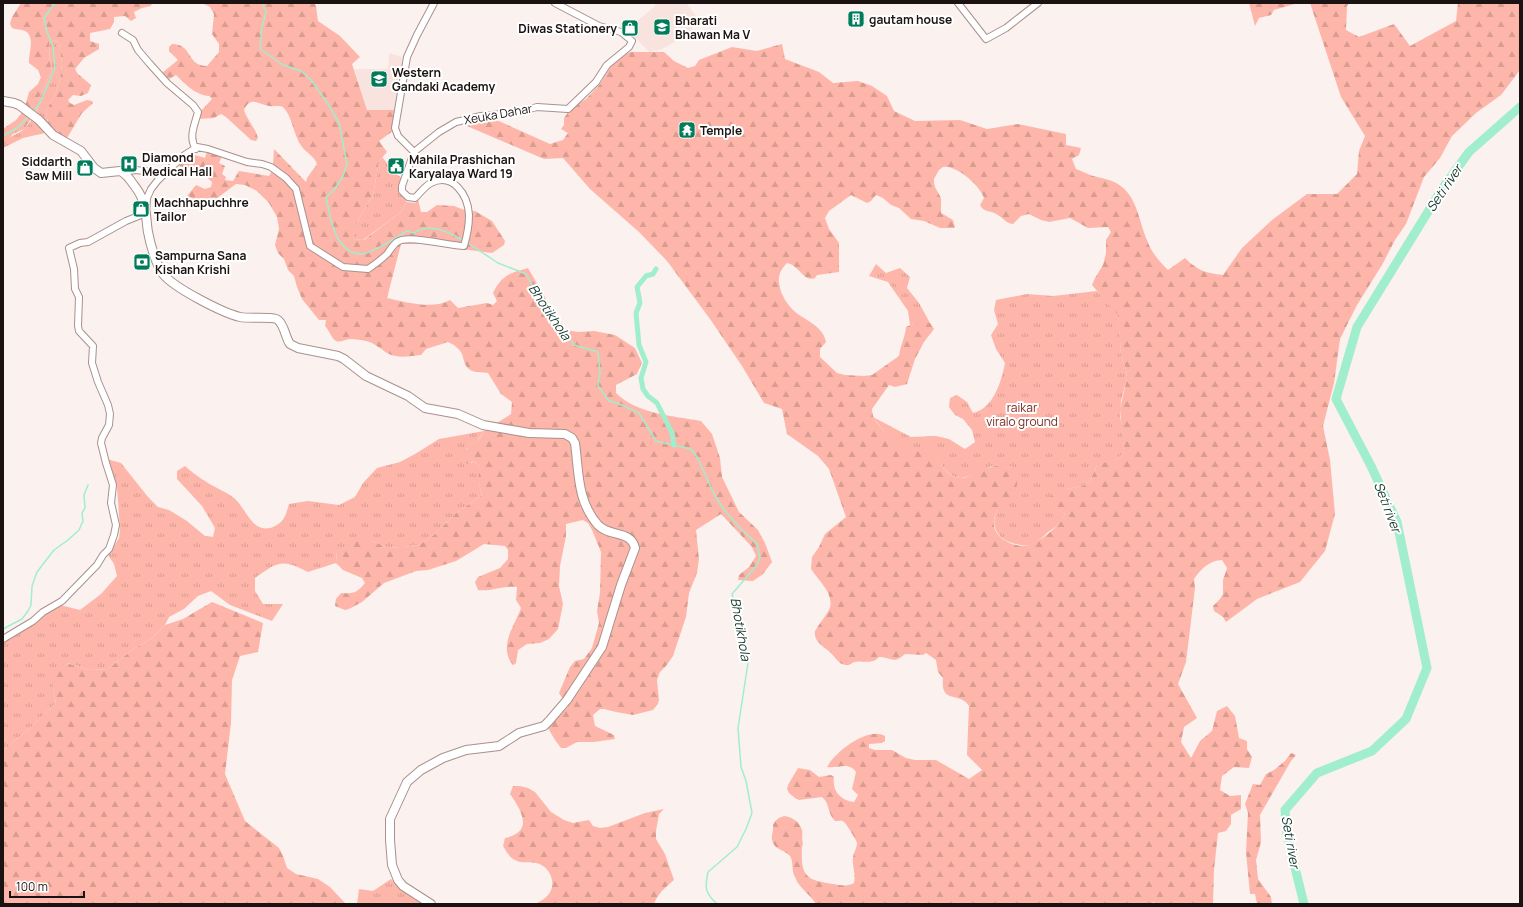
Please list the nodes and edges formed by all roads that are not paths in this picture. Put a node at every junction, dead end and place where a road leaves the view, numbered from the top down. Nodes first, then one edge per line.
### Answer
1 (434, 3) edge
2 (555, 3) edge
3 (958, 3) edge
4 (1038, 3) edge
5 (122, 33) dead end
6 (3, 101) edge
7 (196, 148) junction
8 (414, 152) junction
9 (122, 172) junction
10 (167, 172) junction
11 (146, 213) junction
12 (3, 639) edge
13 (431, 904) edge

1 - 8 street
2 - 8 street, Xeuka Dahar
3 - 4 street
5 - 7 street
6 - 9 main road
7 - 8 street
7 - 10 street
9 - 10 street
9 - 11 main road
10 - 11 street
11 - 12 street
11 - 13 main road

